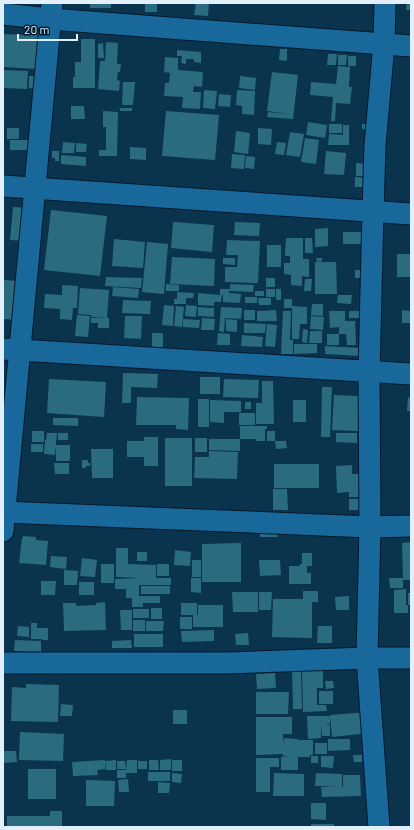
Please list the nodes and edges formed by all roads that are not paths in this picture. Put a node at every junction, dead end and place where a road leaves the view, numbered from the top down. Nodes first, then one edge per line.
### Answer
1 (385, 3) edge
2 (51, 11) edge
3 (3, 14) edge
4 (384, 44) junction
5 (411, 46) edge
6 (3, 186) edge
7 (34, 189) junction
8 (373, 211) junction
9 (411, 214) edge
10 (12, 349) edge
11 (369, 372) junction
12 (411, 374) edge
13 (4, 519) edge
14 (370, 526) junction
15 (411, 526) edge
16 (367, 658) junction
17 (411, 658) edge
18 (3, 663) edge
19 (379, 827) edge

1 - 4 street
2 - 3 street
2 - 4 street
2 - 7 street
4 - 5 street
4 - 8 street
6 - 7 street
7 - 8 street
7 - 10 street
8 - 9 street
8 - 11 street
10 - 11 street
10 - 13 street
11 - 12 street
11 - 14 street
13 - 14 street
14 - 15 street
14 - 16 street
16 - 17 street
16 - 18 street
16 - 19 street

